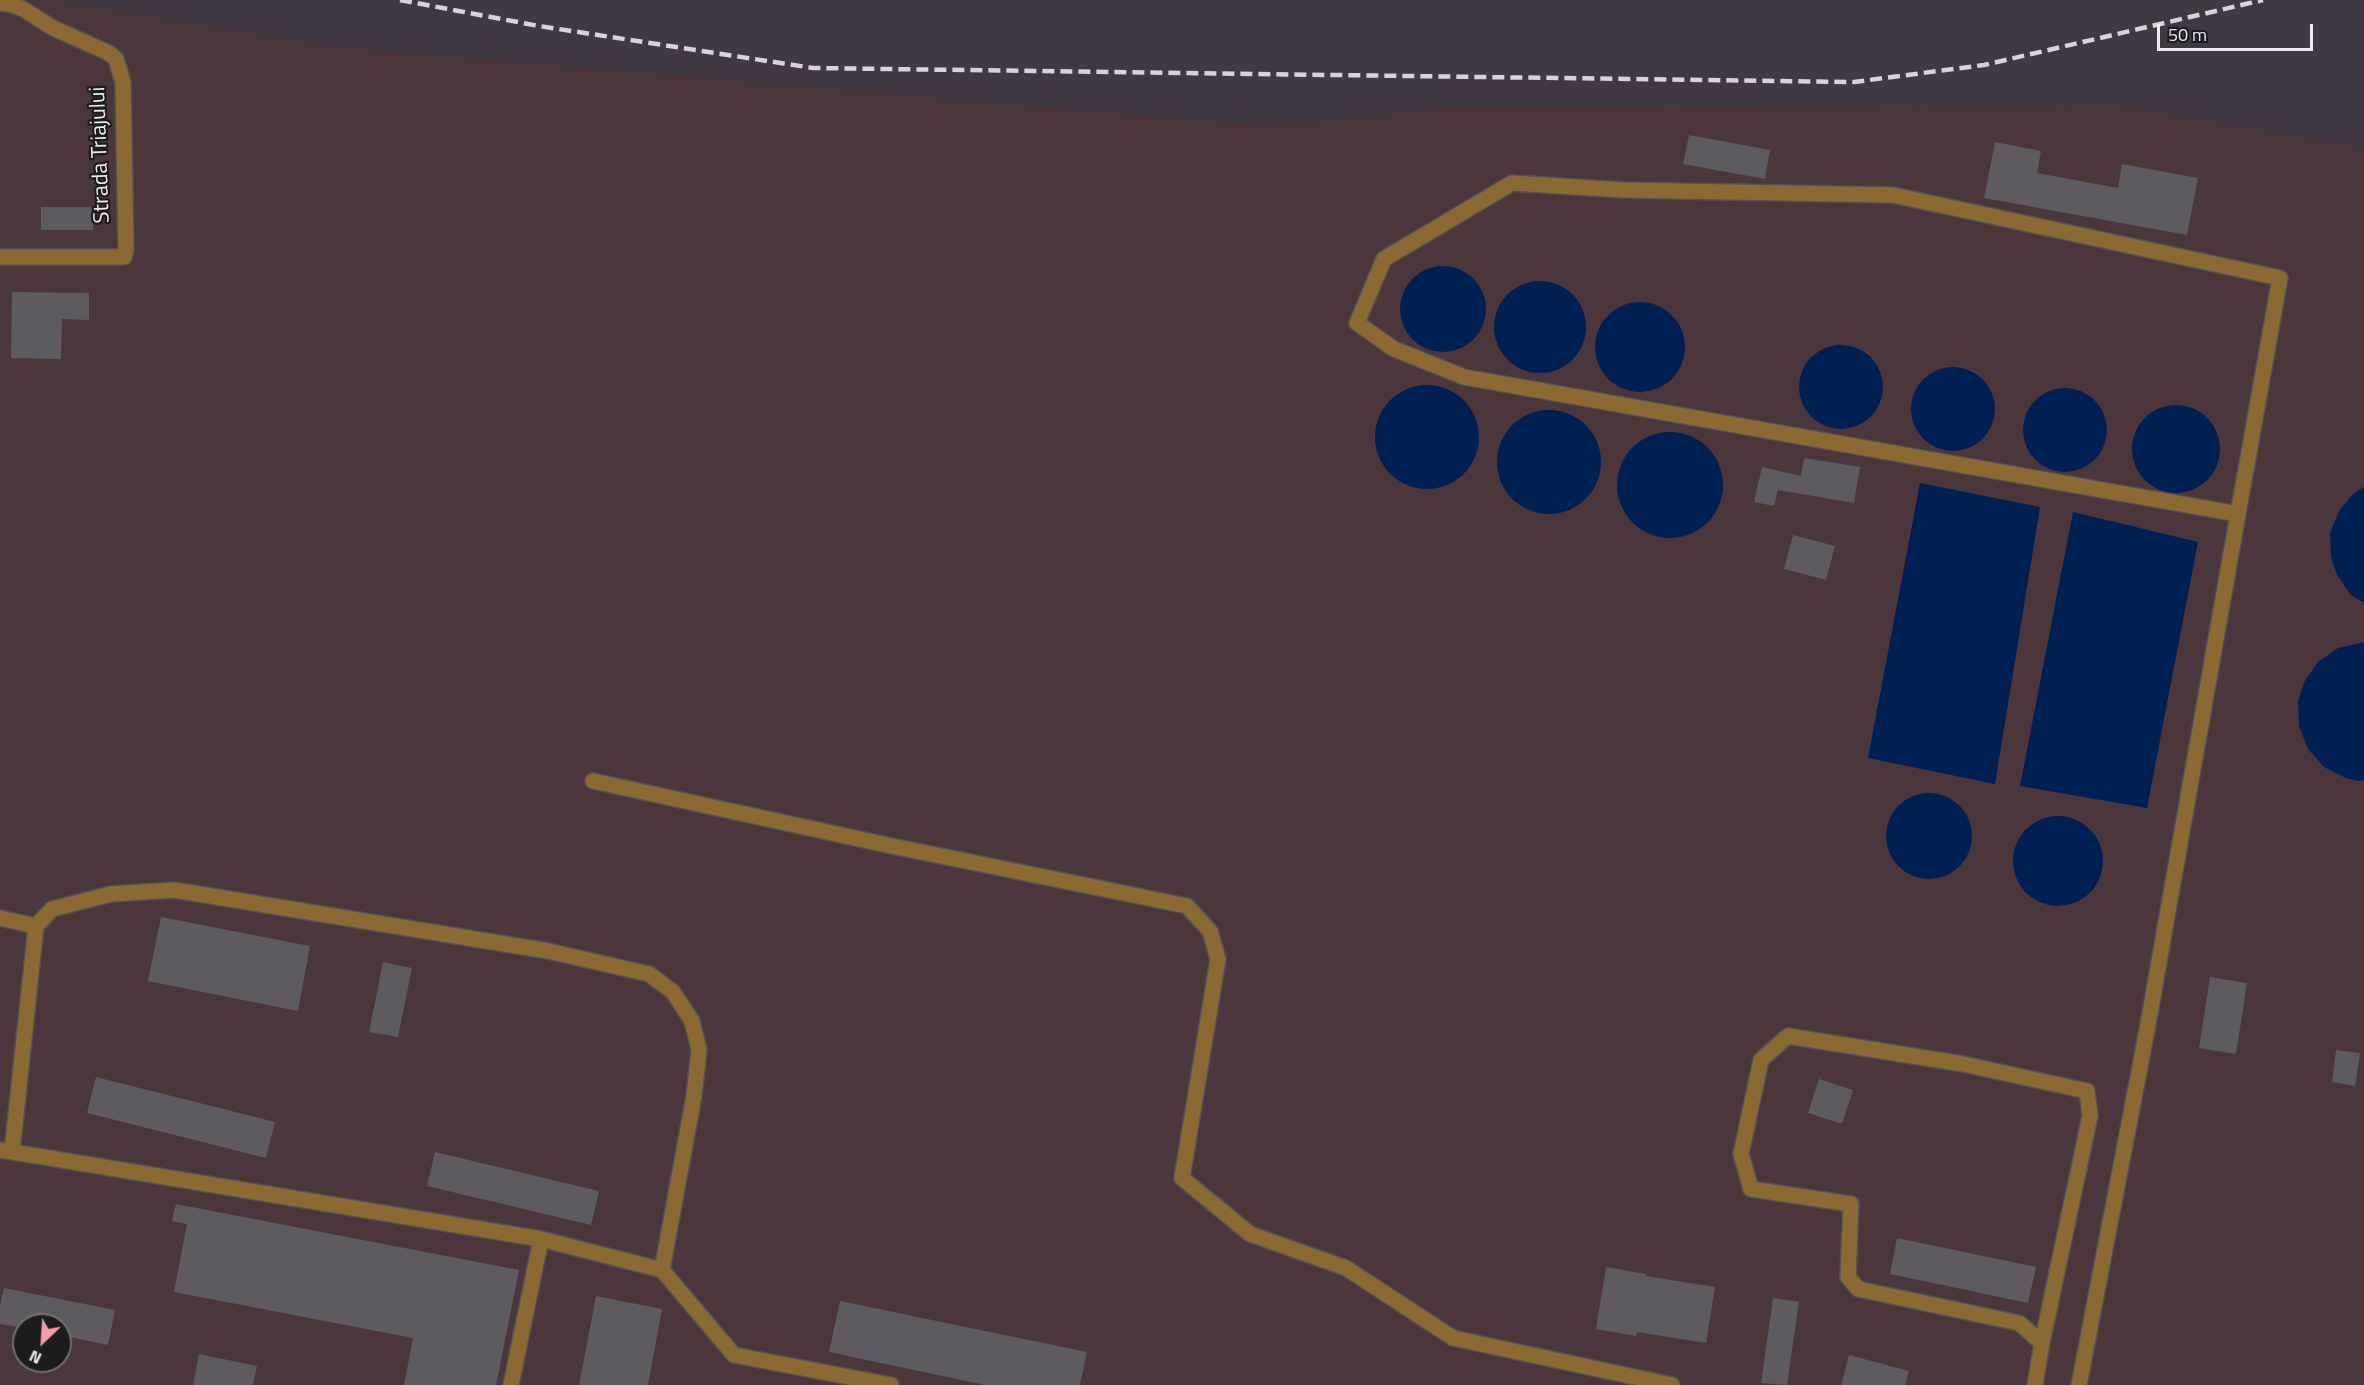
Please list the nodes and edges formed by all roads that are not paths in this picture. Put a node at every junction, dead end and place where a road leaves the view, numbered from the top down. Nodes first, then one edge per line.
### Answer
1 (0, 3) edge
2 (0, 257) edge
3 (2238, 514) junction
4 (593, 781) dead end
5 (0, 918) edge
6 (36, 926) junction
7 (6, 1151) edge
8 (541, 1239) junction
9 (662, 1270) junction
10 (2042, 1343) junction
11 (511, 1385) edge
12 (891, 1385) edge
13 (1672, 1385) edge
14 (2035, 1385) edge
15 (2079, 1385) edge

1 - 2 street, Strada Triajului
3 - 3 street
3 - 15 street
4 - 13 street
5 - 6 street
6 - 7 street
6 - 9 street
7 - 8 street
8 - 9 street
8 - 11 street
9 - 12 street
10 - 10 street
10 - 14 street

